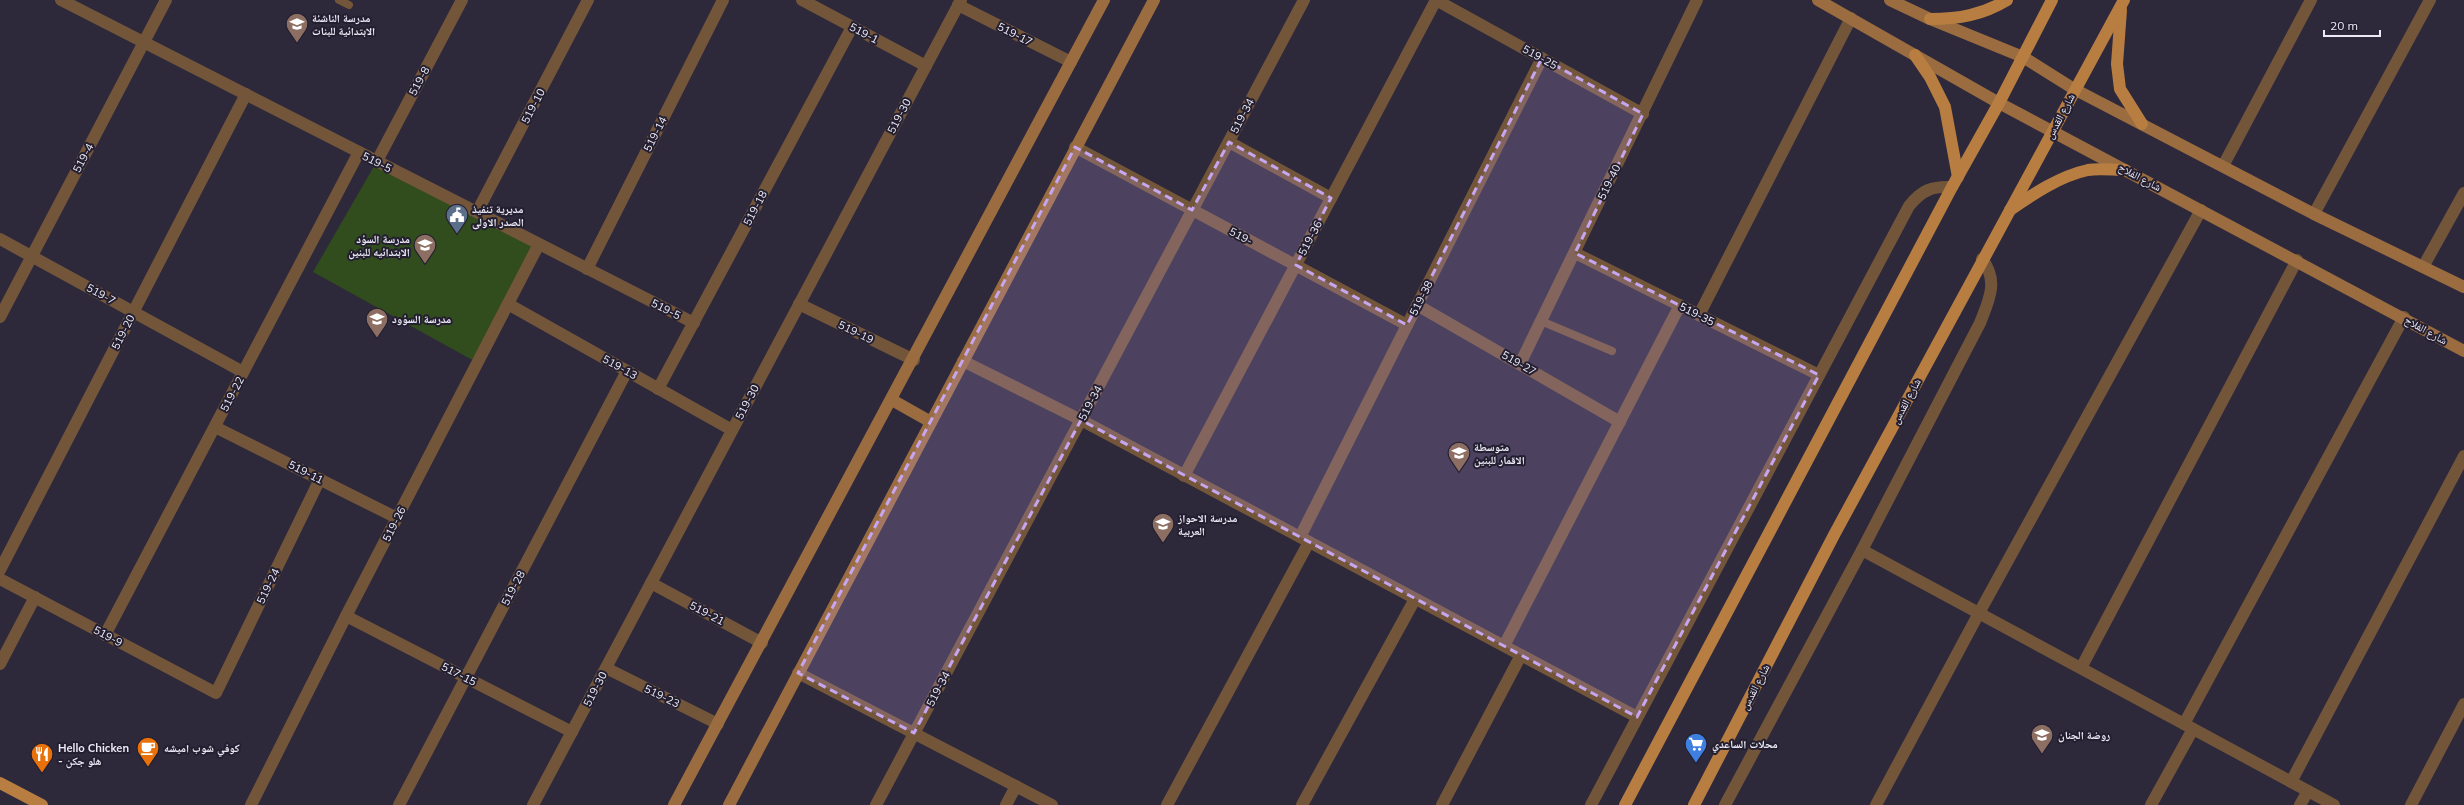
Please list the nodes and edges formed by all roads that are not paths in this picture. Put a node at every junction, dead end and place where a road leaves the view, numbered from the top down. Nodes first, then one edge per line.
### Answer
1 (61, 0) edge
2 (166, 0) edge
3 (339, 0) edge
4 (462, 0) edge
5 (588, 0) edge
6 (723, 0) edge
7 (802, 0) edge
8 (1104, 0) edge
9 (1154, 0) edge
10 (1304, 0) edge
11 (1436, 0) edge
12 (1697, 0) edge
13 (1818, 0) edge
14 (1890, 0) edge
15 (2007, 0) edge
16 (2052, 0) edge
17 (2311, 0) edge
18 (2430, 0) edge
19 (959, 2) edge
20 (2122, 3) edge
21 (349, 5) dead end
22 (821, 5) edge
23 (1851, 18) junction
24 (1930, 19) junction
25 (852, 27) junction
26 (144, 42) junction
27 (1914, 54) junction
28 (2023, 57) junction
29 (1542, 58) junction
30 (1071, 62) junction
31 (926, 66) junction
32 (2074, 89) junction
33 (246, 94) junction
34 (1999, 103) junction
35 (1643, 114) junction
36 (2142, 124) junction
37 (2052, 131) junction
38 (1228, 142) junction
39 (1075, 147) junction
40 (359, 152) junction
41 (377, 161) junction
42 (2223, 166) junction
43 (2125, 170) junction
44 (1955, 182) junction
45 (2464, 193) edge
46 (1331, 198) junction
47 (1192, 210) junction
48 (2200, 210) junction
49 (2008, 211) junction
50 (477, 212) junction
51 (2314, 214) junction
52 (0, 239) edge
53 (539, 244) junction
54 (1575, 253) junction
55 (32, 256) junction
56 (1982, 259) junction
57 (2297, 260) junction
58 (1296, 265) junction
59 (2423, 267) junction
60 (587, 269) junction
61 (2464, 287) edge
62 (508, 304) junction
63 (799, 304) junction
64 (1417, 305) junction
65 (1680, 305) junction
66 (134, 312) junction
67 (1699, 315) junction
68 (0, 317) edge
69 (2404, 317) junction
70 (1541, 321) junction
71 (694, 323) junction
72 (1407, 325) junction
73 (1612, 351) dead end
74 (2464, 351) edge
75 (914, 360) junction
76 (963, 361) junction
77 (1520, 364) junction
78 (627, 371) junction
79 (243, 372) junction
80 (1818, 375) junction
81 (658, 389) junction
82 (892, 400) junction
83 (1081, 420) junction
84 (931, 422) junction
85 (1620, 422) junction
86 (215, 427) junction
87 (732, 430) junction
88 (2464, 456) edge
89 (1184, 476) junction
90 (320, 479) junction
91 (397, 518) junction
92 (1304, 540) junction
93 (1862, 550) junction
94 (0, 570) edge
95 (0, 579) edge
96 (651, 583) junction
97 (35, 597) junction
98 (1415, 599) junction
99 (1979, 613) junction
100 (346, 616) junction
101 (105, 635) junction
102 (762, 643) junction
103 (1504, 646) junction
104 (1521, 655) junction
105 (0, 664) edge
106 (606, 668) junction
107 (2081, 668) junction
108 (798, 673) junction
109 (466, 677) junction
110 (216, 693) joint
111 (2464, 704) edge
112 (1637, 717) junction
113 (718, 724) junction
114 (2189, 726) junction
115 (572, 732) junction
116 (914, 733) junction
117 (2291, 782) junction
118 (0, 783) edge
119 (1016, 786) junction
120 (2308, 790) junction
121 (42, 805) edge
122 (251, 805) edge
123 (399, 805) edge
124 (533, 805) edge
125 (674, 805) edge
126 (729, 805) edge
127 (876, 805) edge
128 (1006, 805) edge
129 (1052, 805) edge
130 (1167, 805) edge
131 (1302, 805) edge
132 (1442, 805) edge
133 (1591, 805) edge
134 (1625, 805) edge
135 (1694, 805) edge
136 (1725, 805) edge
137 (1876, 805) edge
138 (2151, 805) edge
139 (2300, 805) edge
140 (2334, 805) edge
141 (2411, 805) edge

1 - 26 street, 519-5
2 - 26 street, 519-4
3 - 21 lane
4 - 41 street, 519-8
5 - 50 street, 519-10
6 - 60 street, 519-14
7 - 22 street, 519-1
8 - 30 street
9 - 39 street
10 - 38 street, 519-34
11 - 29 street, 519-25
11 - 46 street, 519-36
12 - 35 street, 519-40
13 - 23 street, شارع الفلاح
14 - 24 street
15 - 24 main road
16 - 28 main road
17 - 42 street
18 - 51 street
19 - 30 street, 519-17
19 - 31 street, 519-30
20 - 32 main road, شارع القدس
20 - 36 main road
22 - 25 street, 519-1
23 - 27 street, شارع الفلاح
23 - 67 street
24 - 28 street
25 - 31 street, 519-1
25 - 71 street, 519-18
26 - 33 street, 519-5
26 - 55 street, 519-4
27 - 34 street, شارع الفلاح
27 - 44 main road
28 - 32 street
28 - 34 main road
29 - 35 street, 519-25
29 - 64 street, 519-38
30 - 75 street
31 - 63 street, 519-30
32 - 36 street
32 - 37 main road, شارع القدس
33 - 40 street, 519-5
33 - 66 street, 519-20
34 - 37 street, شارع الفلاح
34 - 44 main road
35 - 54 street, 519-40
36 - 42 street
37 - 43 street, شارع الفلاح
37 - 49 main road, شارع القدس
38 - 46 street
38 - 47 street, 519-34
39 - 47 street, 519-
39 - 76 street
40 - 41 street, 519-5
40 - 79 street, 519-22
41 - 50 street, 519-5
42 - 51 street
43 - 48 street, شارع الفلاح
43 - 49 main road
44 - 80 street
44 - 134 main road
45 - 59 street
46 - 58 street, 519-36
47 - 58 street, 519-
47 - 83 street, 519-34
48 - 57 street, شارع الفلاح
48 - 99 street
49 - 56 main road, شارع القدس
50 - 53 street, 519-5
51 - 59 street
52 - 55 street, 519-7
53 - 60 street, 519-5
53 - 62 street, 519-26
54 - 65 street, 519-35
54 - 70 street, 519-40
55 - 66 street, 519-7
55 - 68 street, 519-4
56 - 93 street
56 - 135 main road, شارع القدس
57 - 69 street, شارع الفلاح
57 - 107 street
58 - 72 street, 519-
58 - 89 street, 519-36
59 - 61 street
60 - 71 street, 519-5
62 - 78 street, 519-13
62 - 91 street, 519-26
63 - 75 street, 519-19
63 - 87 street, 519-30
64 - 72 street, 519-38
64 - 77 street, 519-27
65 - 67 street, 519-35
65 - 85 street
66 - 79 street, 519-7
66 - 94 street, 519-20
67 - 80 street, 519-35
69 - 74 street, شارع الفلاح
69 - 114 street
70 - 73 lane
70 - 77 street, 519-40
71 - 81 street, 519-18
72 - 92 street, 519-38
75 - 82 street
76 - 83 street
76 - 84 street
77 - 85 street, 519-27
78 - 81 street, 519-13
78 - 109 street, 519-28
79 - 86 street, 519-22
80 - 112 street
81 - 87 street, 519-13
82 - 84 street
82 - 102 street
83 - 89 street
83 - 116 street, 519-34
84 - 108 street
85 - 103 street
86 - 90 street, 519-11
86 - 101 street, 519-22
87 - 96 street, 519-30
88 - 117 street
89 - 92 street
90 - 91 street, 519-11
90 - 110 street, 519-24
91 - 100 street, 519-26
92 - 98 street
92 - 130 street, 519-38
93 - 99 street
93 - 136 street
95 - 97 street, 519-9
96 - 102 street, 519-21
96 - 106 street, 519-30
97 - 101 street, 519-9
97 - 105 street
98 - 103 street
98 - 131 street
99 - 107 street
99 - 137 street
100 - 109 street, 517-15
100 - 122 street, 519-26
101 - 110 street, 519-9
102 - 113 street
103 - 104 street
104 - 112 street
104 - 132 street
106 - 113 street, 519-23
106 - 115 street, 519-30
107 - 114 street
108 - 116 street
108 - 126 street
109 - 115 street, 517-15
109 - 123 street, 519-28
111 - 141 street
112 - 133 street
113 - 125 street
114 - 117 street
114 - 138 street
115 - 124 street, 519-30
116 - 119 street
116 - 127 street, 519-34
117 - 120 street
118 - 121 main road
119 - 128 street
119 - 129 street
120 - 139 street
120 - 140 street

